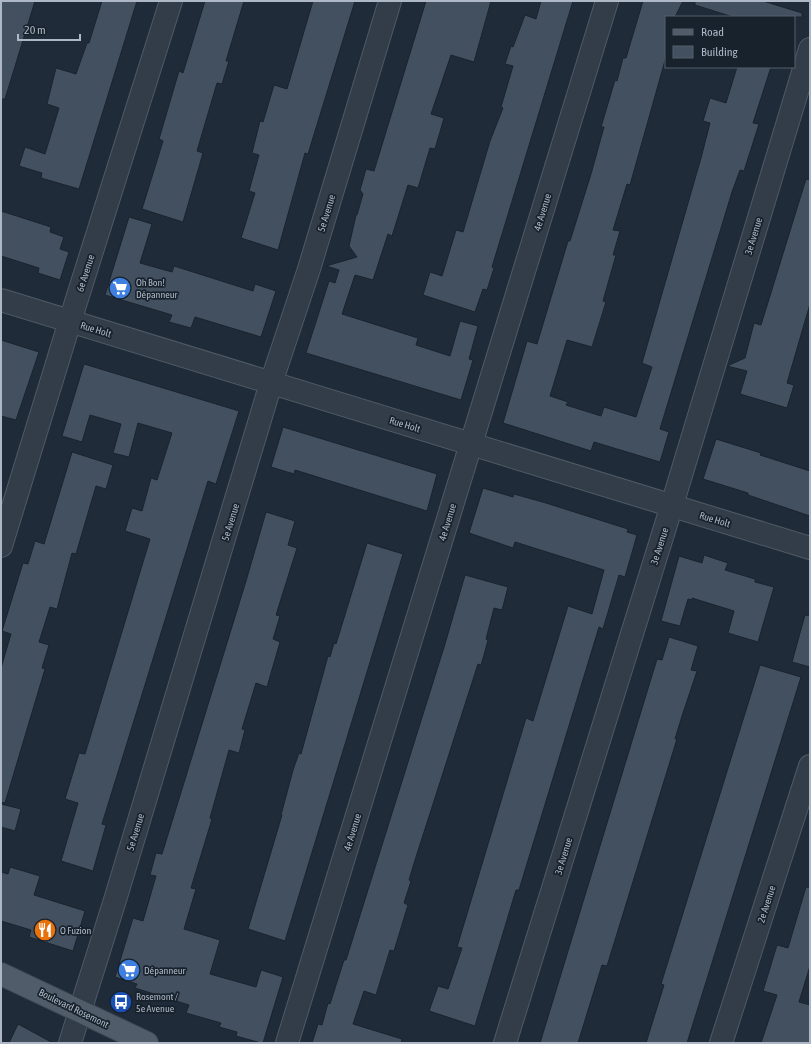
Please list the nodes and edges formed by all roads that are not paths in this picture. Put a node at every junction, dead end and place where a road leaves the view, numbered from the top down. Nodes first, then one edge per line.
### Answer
1 (172, 1) edge
2 (390, 1) edge
3 (607, 1) edge
4 (810, 49) edge
5 (1, 300) edge
6 (70, 321) junction
7 (271, 383) junction
8 (471, 444) junction
9 (672, 505) junction
10 (1, 546) edge
11 (810, 548) edge
12 (810, 766) edge
13 (1, 974) edge
14 (79, 1010) junction
15 (70, 1043) edge
16 (148, 1043) edge
17 (287, 1043) edge
18 (505, 1043) edge
19 (721, 1043) edge

1 - 6 street, 6e Avenue
2 - 7 street, 5e Avenue
3 - 8 street, 4e Avenue
4 - 9 street, 3e Avenue
5 - 6 street, Rue Holt
6 - 7 street, Rue Holt
6 - 10 street, 6e Avenue
7 - 8 street, Rue Holt
7 - 14 street, 5e Avenue
8 - 9 street, Rue Holt
8 - 17 street, 4e Avenue
9 - 11 street, Rue Holt
9 - 18 street, 3e Avenue
12 - 19 street, 2e Avenue
13 - 14 main road, Boulevard Rosemont
14 - 15 street, 5e Avenue
14 - 16 main road, Boulevard Rosemont

